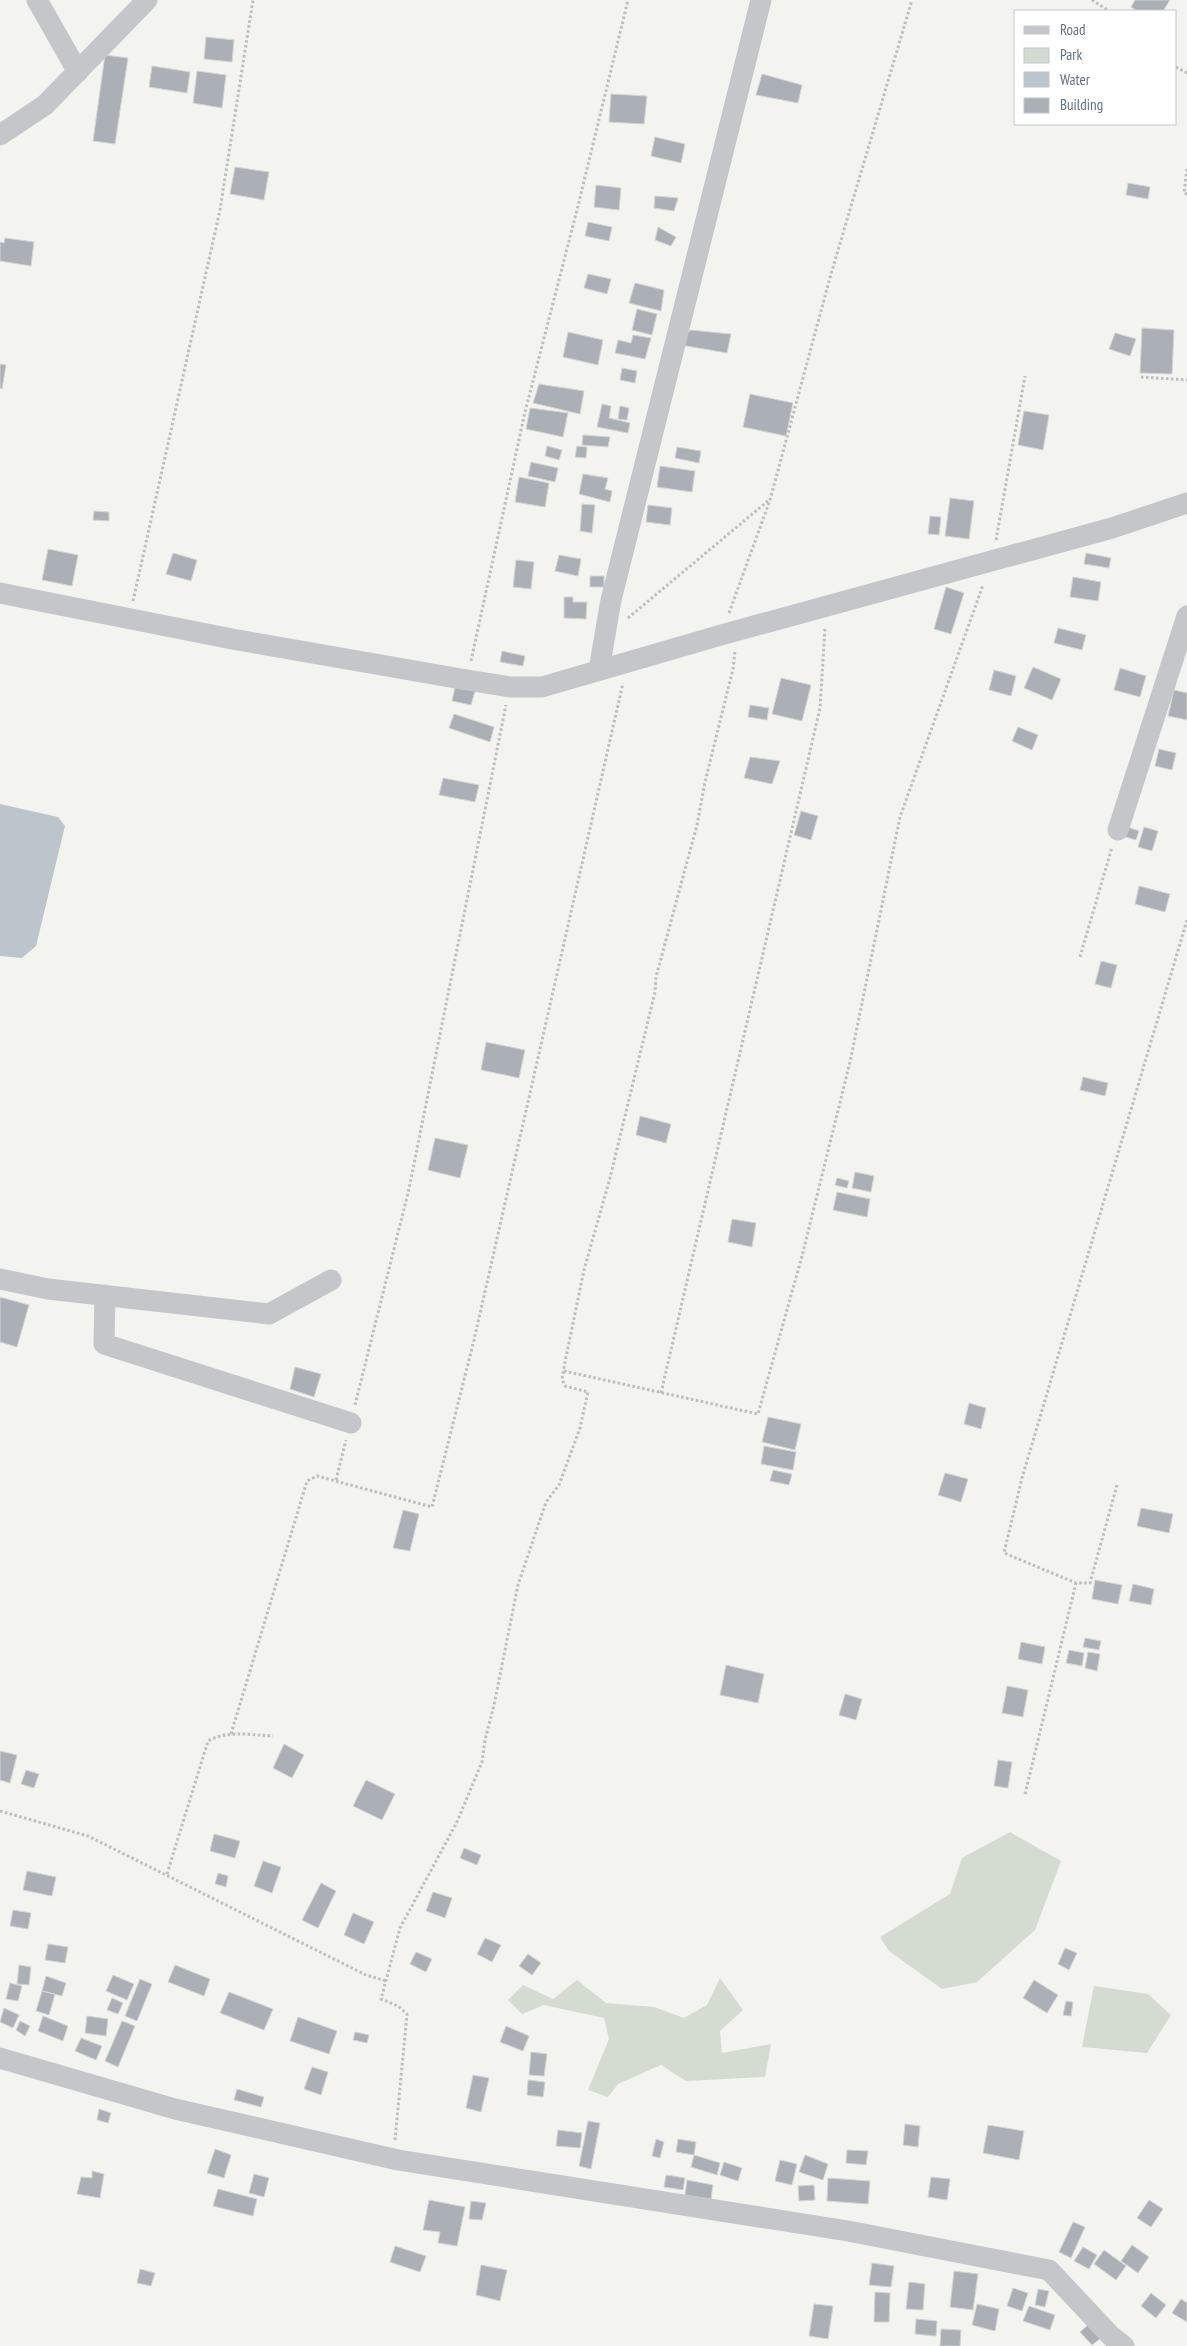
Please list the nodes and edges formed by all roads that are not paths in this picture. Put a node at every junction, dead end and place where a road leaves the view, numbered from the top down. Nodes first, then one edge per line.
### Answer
1 (37, 0) edge
2 (147, 0) edge
3 (761, 0) edge
4 (78, 72) junction
5 (0, 135) edge
6 (1187, 503) edge
7 (0, 593) edge
8 (1187, 616) edge
9 (599, 670) junction
10 (1118, 830) road end
11 (0, 1279) edge
12 (331, 1280) dead end
13 (105, 1295) junction
14 (350, 1422) road end
15 (0, 2058) edge
16 (1124, 2346) edge

1 - 4 street
2 - 4 street
3 - 9 street
4 - 5 street
6 - 9 street
7 - 9 street
8 - 10 street
11 - 13 street
12 - 13 street
13 - 14 street
15 - 16 street

